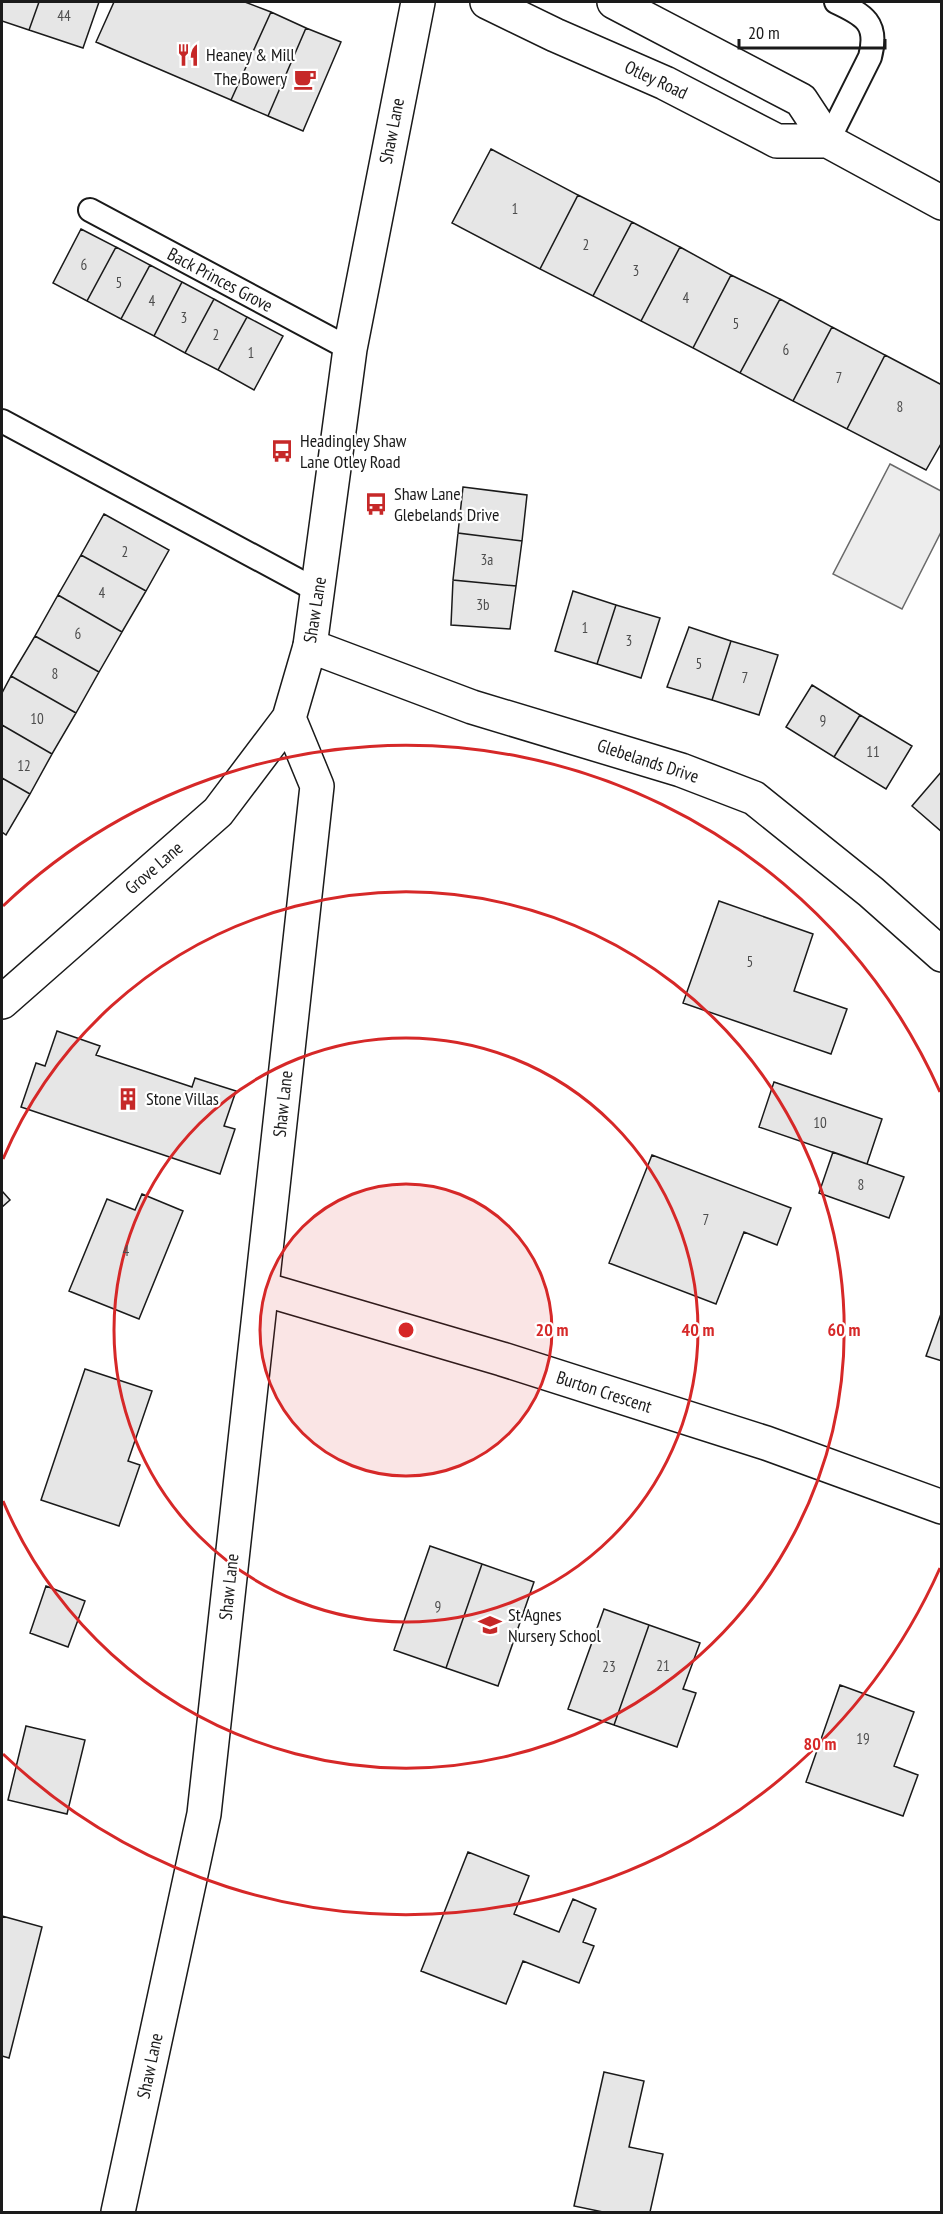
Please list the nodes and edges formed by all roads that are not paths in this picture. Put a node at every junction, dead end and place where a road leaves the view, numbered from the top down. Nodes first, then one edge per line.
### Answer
1 (418, 2) edge
2 (487, 2) edge
3 (615, 2) edge
4 (836, 2) edge
5 (828, 141) junction
6 (942, 203) edge
7 (90, 210) dead end
8 (350, 349) junction
9 (2, 421) edge
10 (318, 591) junction
11 (310, 646) junction
12 (289, 718) junction
13 (942, 955) edge
14 (2, 1002) edge
15 (262, 1289) junction
16 (942, 1508) edge
17 (118, 2212) edge

1 - 8 main road, Shaw Lane
2 - 5 main road, Otley Road
3 - 5 main road, Otley Road
4 - 5 lane
5 - 6 main road, Otley Road
7 - 8 lane, Back Princes Grove
8 - 10 main road, Shaw Lane
9 - 10 lane
10 - 11 main road, Shaw Lane
11 - 12 main road, Shaw Lane
11 - 13 main road, Glebelands Drive
12 - 14 main road, Grove Lane
12 - 15 main road, Shaw Lane
15 - 16 main road, Burton Crescent
15 - 17 main road, Shaw Lane

